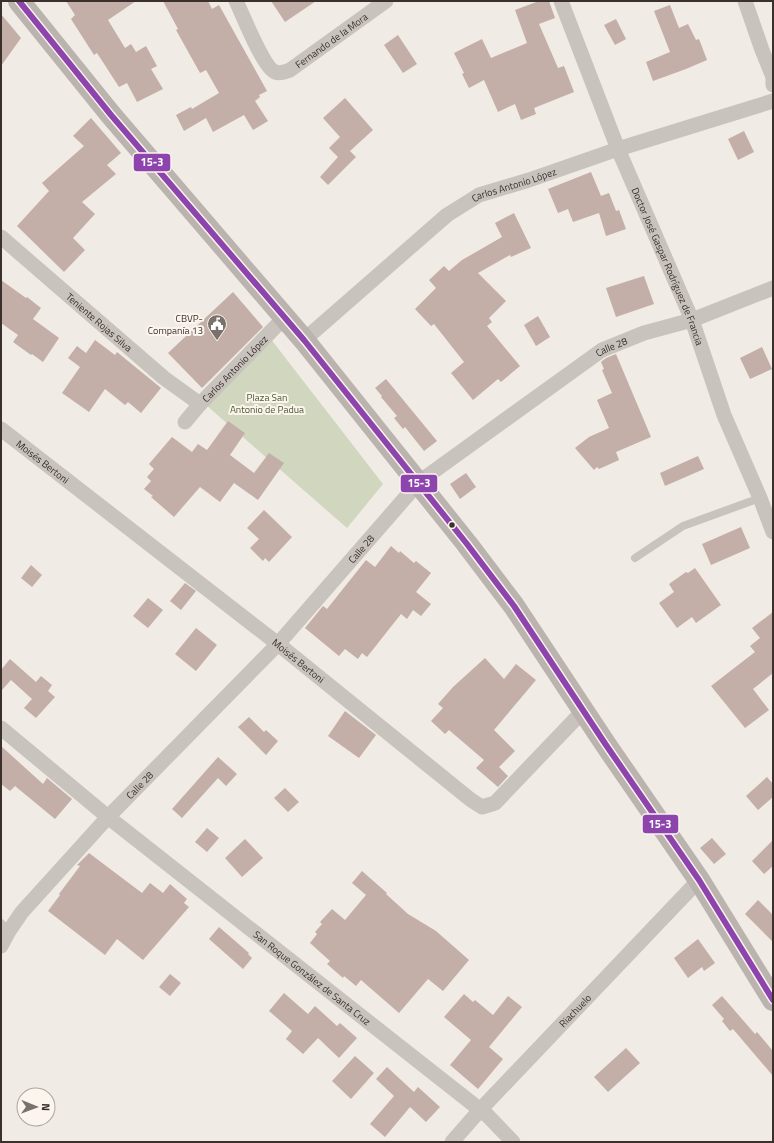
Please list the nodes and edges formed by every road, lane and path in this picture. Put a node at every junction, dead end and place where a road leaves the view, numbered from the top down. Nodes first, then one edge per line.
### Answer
1 (19, 1) edge
2 (236, 1) edge
3 (386, 1) edge
4 (561, 1) edge
5 (745, 1) edge
6 (773, 85) edge
7 (773, 90) edge
8 (769, 102) edge
9 (618, 149) junction
10 (1, 237) edge
11 (773, 288) edge
12 (285, 317) junction
13 (692, 320) junction
14 (304, 340) junction
15 (200, 404) junction
16 (185, 422) dead end
17 (1, 429) edge
18 (419, 482) junction
19 (760, 498) junction
20 (773, 532) edge
21 (635, 558) dead end
22 (278, 644) junction
23 (583, 711) junction
24 (1, 728) edge
25 (108, 817) junction
26 (699, 880) junction
27 (5, 927) edge
28 (1, 946) edge
29 (773, 1000) edge
30 (480, 1110) junction
31 (452, 1142) edge
32 (513, 1142) edge

1 - 12 main road
2 - 3 street, Fernando de la Mora
4 - 9 street, Doctor José Gaspar Rodríguez de Francia
5 - 6 street
7 - 8 street
8 - 9 street, Carlos Antonio López
9 - 13 street, Doctor José Gaspar Rodríguez de Francia
9 - 14 street, Carlos Antonio López
10 - 15 street, Teniente Rojas Silva
11 - 13 street, Calle 28
12 - 14 main road
12 - 15 street, Carlos Antonio López
13 - 18 street, Calle 28
13 - 19 street, Doctor José Gaspar Rodríguez de Francia
14 - 18 main road
15 - 16 street, Carlos Antonio López
17 - 22 street, Moisés Bertoni
18 - 22 street, Calle 28
18 - 23 main road
19 - 20 street, Doctor José Gaspar Rodríguez de Francia
19 - 21 lane
22 - 23 street, Moisés Bertoni
22 - 25 street, Calle 28
23 - 26 main road
24 - 25 street, San Roque González de Santa Cruz
25 - 27 street, Calle 28
25 - 30 street, San Roque González de Santa Cruz
26 - 29 main road
26 - 30 street, Riachuelo
27 - 28 street, Calle 28
30 - 31 street, Riachuelo
30 - 32 street, San Roque González de Santa Cruz

